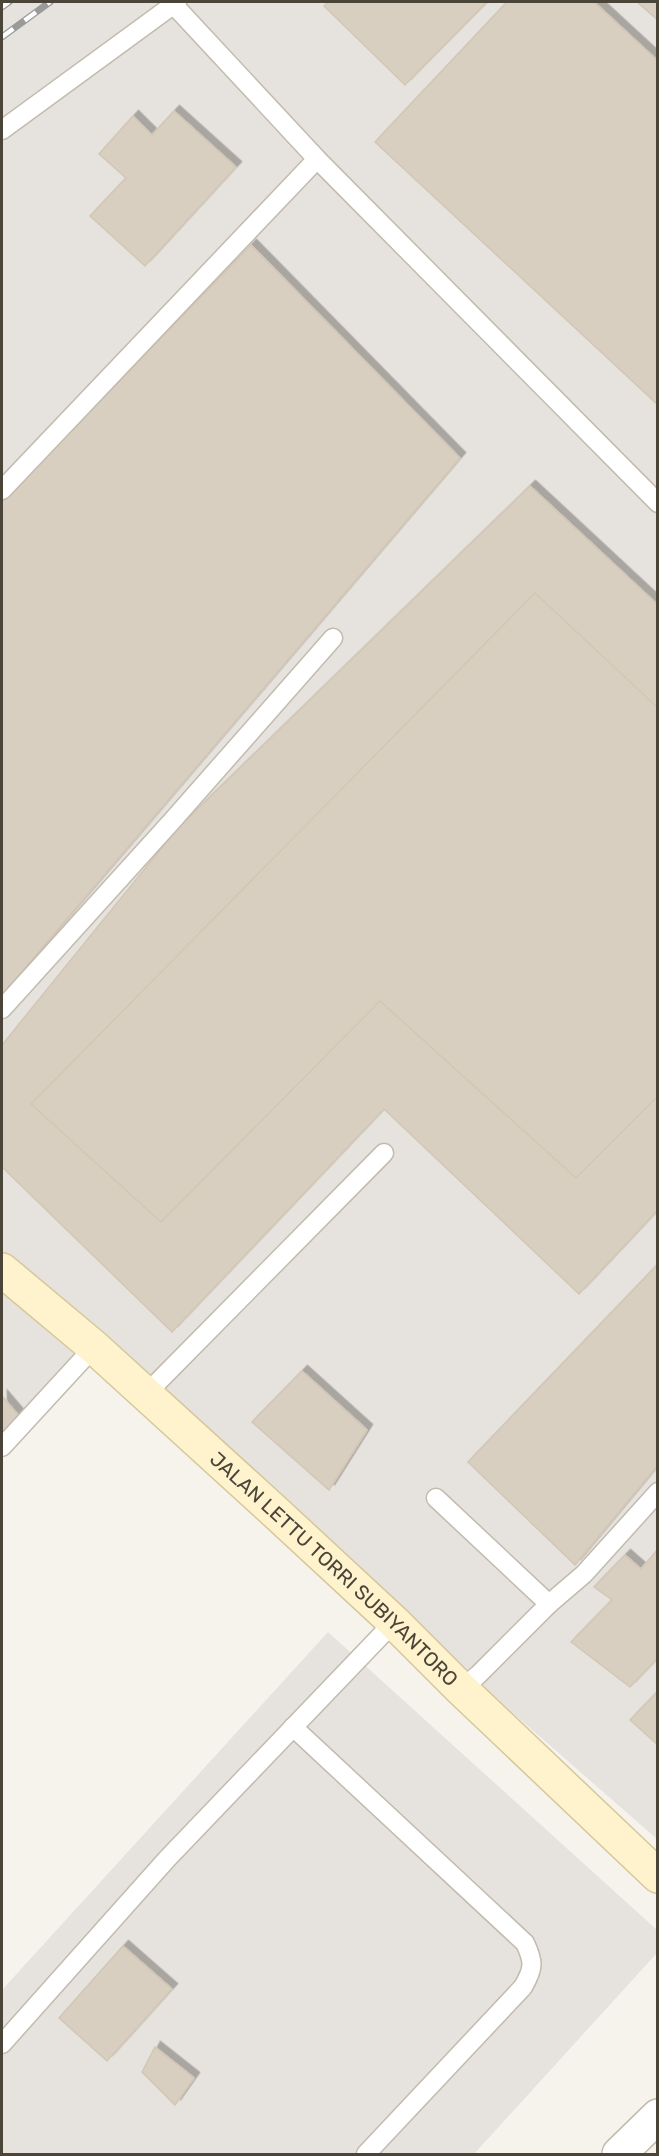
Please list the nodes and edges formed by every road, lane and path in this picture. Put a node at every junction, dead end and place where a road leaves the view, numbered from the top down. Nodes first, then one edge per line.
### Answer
1 (175, 3) edge
2 (2, 130) edge
3 (317, 159) junction
4 (2, 490) edge
5 (657, 503) edge
6 (333, 638) dead end
7 (2, 1009) edge
8 (384, 1153) dead end
9 (2, 1270) edge
10 (94, 1347) junction
11 (146, 1394) junction
12 (2, 1447) edge
13 (657, 1492) edge
14 (436, 1498) dead end
15 (549, 1604) junction
16 (394, 1622) junction
17 (461, 1689) junction
18 (293, 1727) junction
19 (657, 1876) edge
20 (2, 2044) edge
21 (657, 2116) edge
22 (366, 2154) edge
23 (619, 2154) edge

1 - 2 lane
1 - 3 lane
3 - 4 lane
3 - 5 lane
6 - 7 lane
8 - 11 lane
9 - 10 main road, JALAN LETTU TORRI SUBIYANTORO
10 - 11 main road, JALAN LETTU TORRI SUBIYANTORO
10 - 12 lane
11 - 16 main road, JALAN LETTU TORRI SUBIYANTORO
13 - 15 lane
14 - 15 lane
15 - 17 lane
16 - 17 main road, JALAN LETTU TORRI SUBIYANTORO
16 - 18 lane
17 - 19 main road, JALAN LETTU TORRI SUBIYANTORO
18 - 20 lane
18 - 22 lane
21 - 23 street

